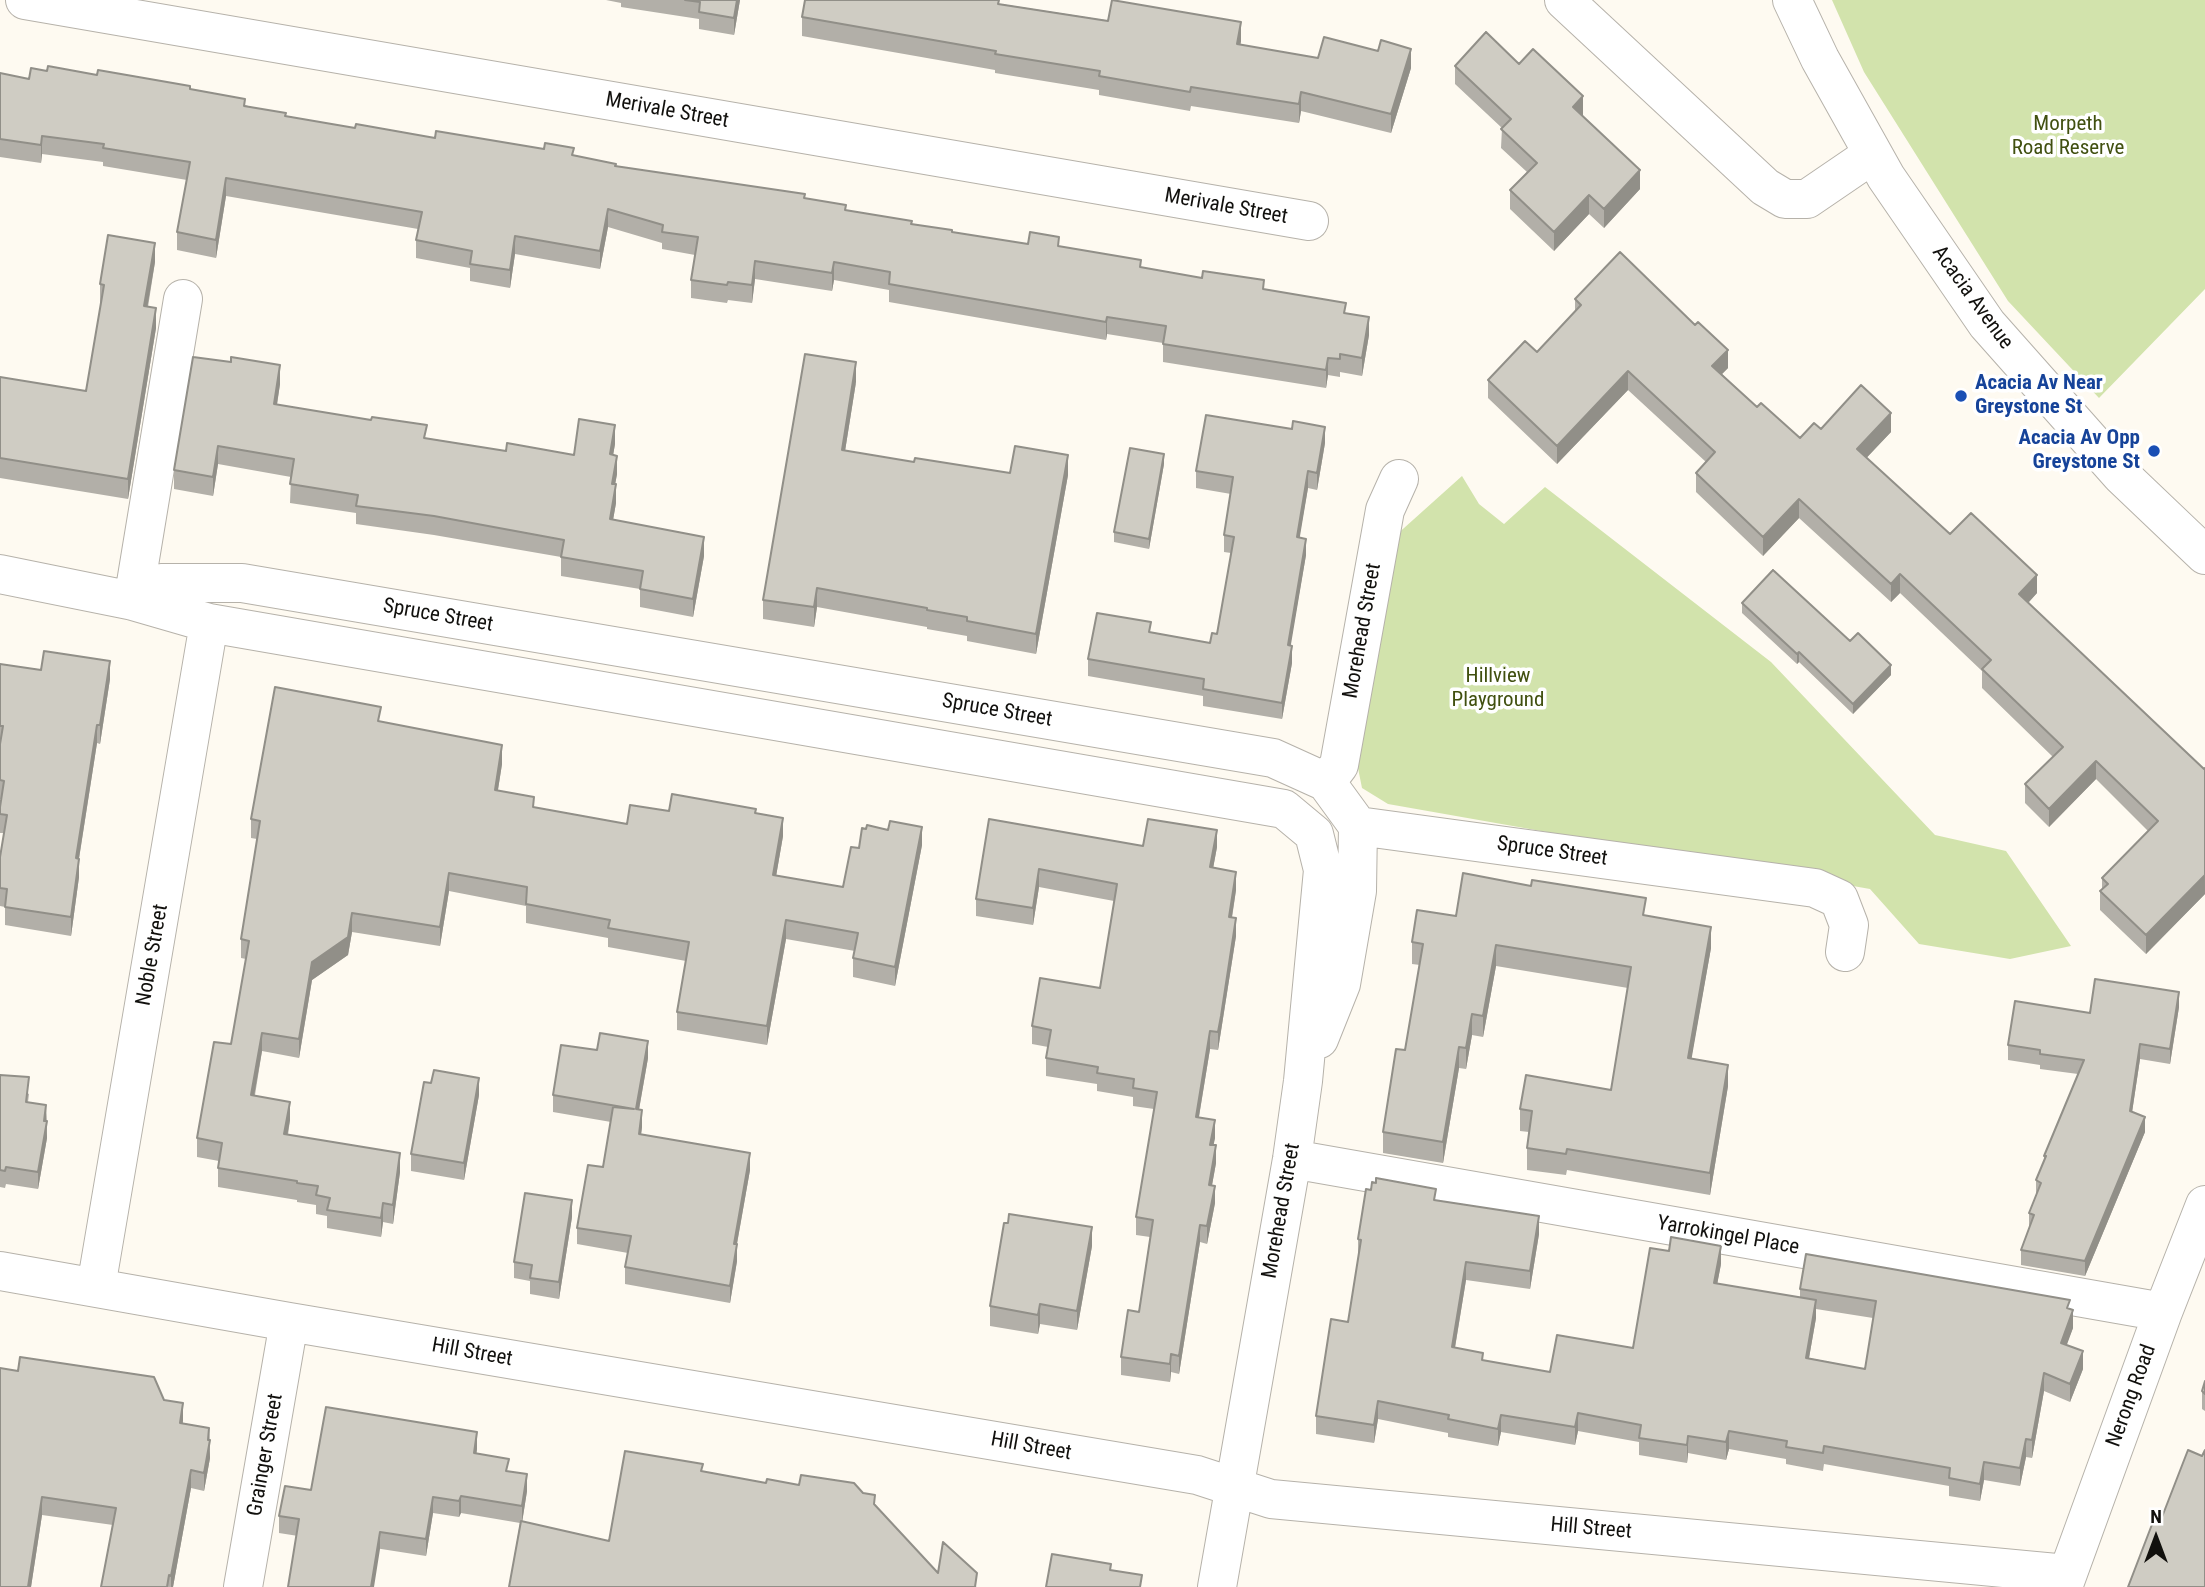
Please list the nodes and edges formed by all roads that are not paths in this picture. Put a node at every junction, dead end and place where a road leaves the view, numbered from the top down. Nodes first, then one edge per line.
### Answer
1 (25, 0) edge
2 (1564, 0) edge
3 (1792, 0) edge
4 (1873, 154) junction
5 (1309, 221) dead end
6 (183, 299) dead end
7 (1399, 479) dead end
8 (2205, 555) edge
9 (0, 575) edge
10 (133, 601) junction
11 (209, 623) junction
12 (1326, 782) junction
13 (1358, 826) junction
14 (1845, 952) dead end
15 (1303, 1081) junction
16 (1292, 1159) junction
17 (2205, 1205) edge
18 (0, 1271) edge
19 (96, 1287) junction
20 (2163, 1312) junction
21 (289, 1322) junction
22 (1233, 1487) junction
23 (2065, 1581) edge
24 (243, 1587) edge
25 (1217, 1587) edge

1 - 5 street, Merivale Street
2 - 4 street
3 - 4 street, Acacia Avenue
4 - 8 street, Acacia Avenue
6 - 10 street
7 - 12 street, Morehead Street
9 - 10 street
10 - 11 street
10 - 12 street, Spruce Street
11 - 15 street, Morehead Street
11 - 19 street, Noble Street
12 - 13 street, Spruce Street
13 - 14 street, Spruce Street
13 - 15 street
15 - 16 street, Morehead Street
16 - 20 street, Yarrokingel Place
16 - 22 street, Morehead Street
17 - 20 street, Nerong Road
18 - 19 street, Hill Street
19 - 21 street, Hill Street
20 - 23 street, Nerong Road
21 - 22 street, Hill Street
21 - 24 street, Grainger Street
22 - 23 street, Hill Street
22 - 25 street, Morehead Street

